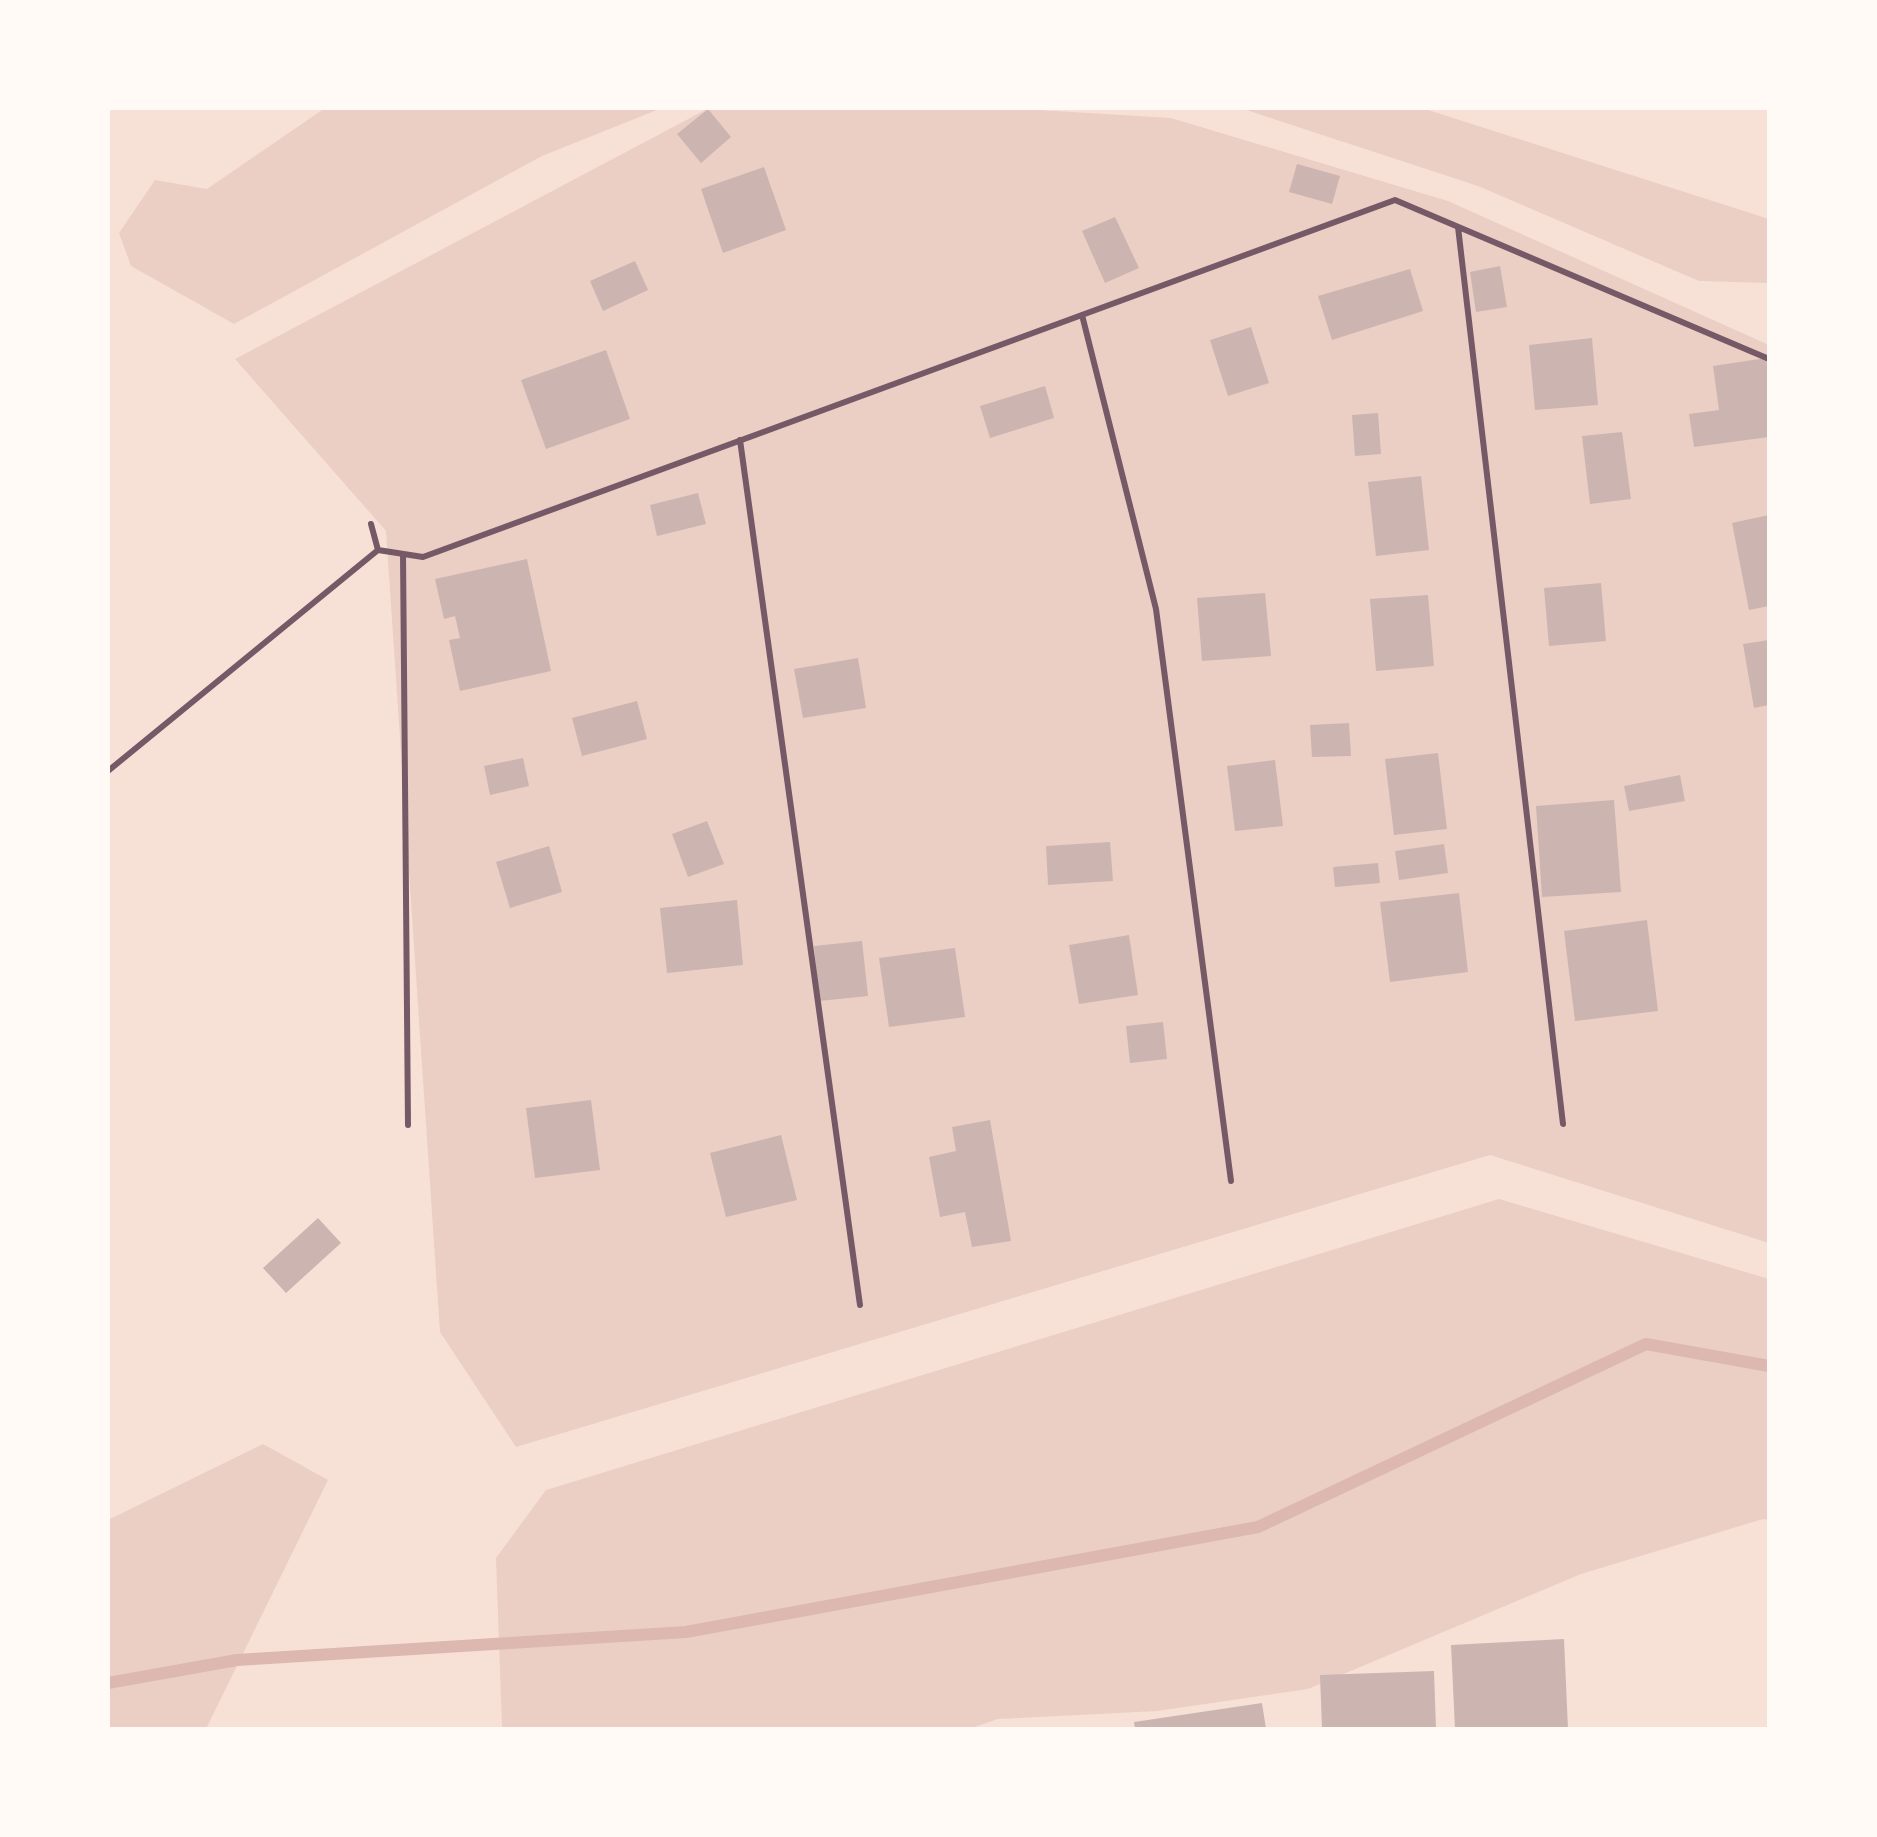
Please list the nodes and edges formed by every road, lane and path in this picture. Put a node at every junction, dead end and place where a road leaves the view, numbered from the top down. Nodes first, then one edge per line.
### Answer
1 (1458, 227) junction
2 (1082, 315) junction
3 (1769, 359) edge
4 (740, 440) junction
5 (371, 524) dead end
6 (378, 550) junction
7 (403, 554) junction
8 (108, 771) edge
9 (1563, 1124) dead end
10 (408, 1125) dead end
11 (1231, 1181) dead end
12 (860, 1305) dead end

1 - 2 lane
1 - 3 lane
1 - 9 lane
2 - 4 lane
2 - 11 lane
4 - 7 lane
4 - 12 lane
5 - 6 lane
6 - 7 lane
6 - 8 lane
7 - 10 lane

